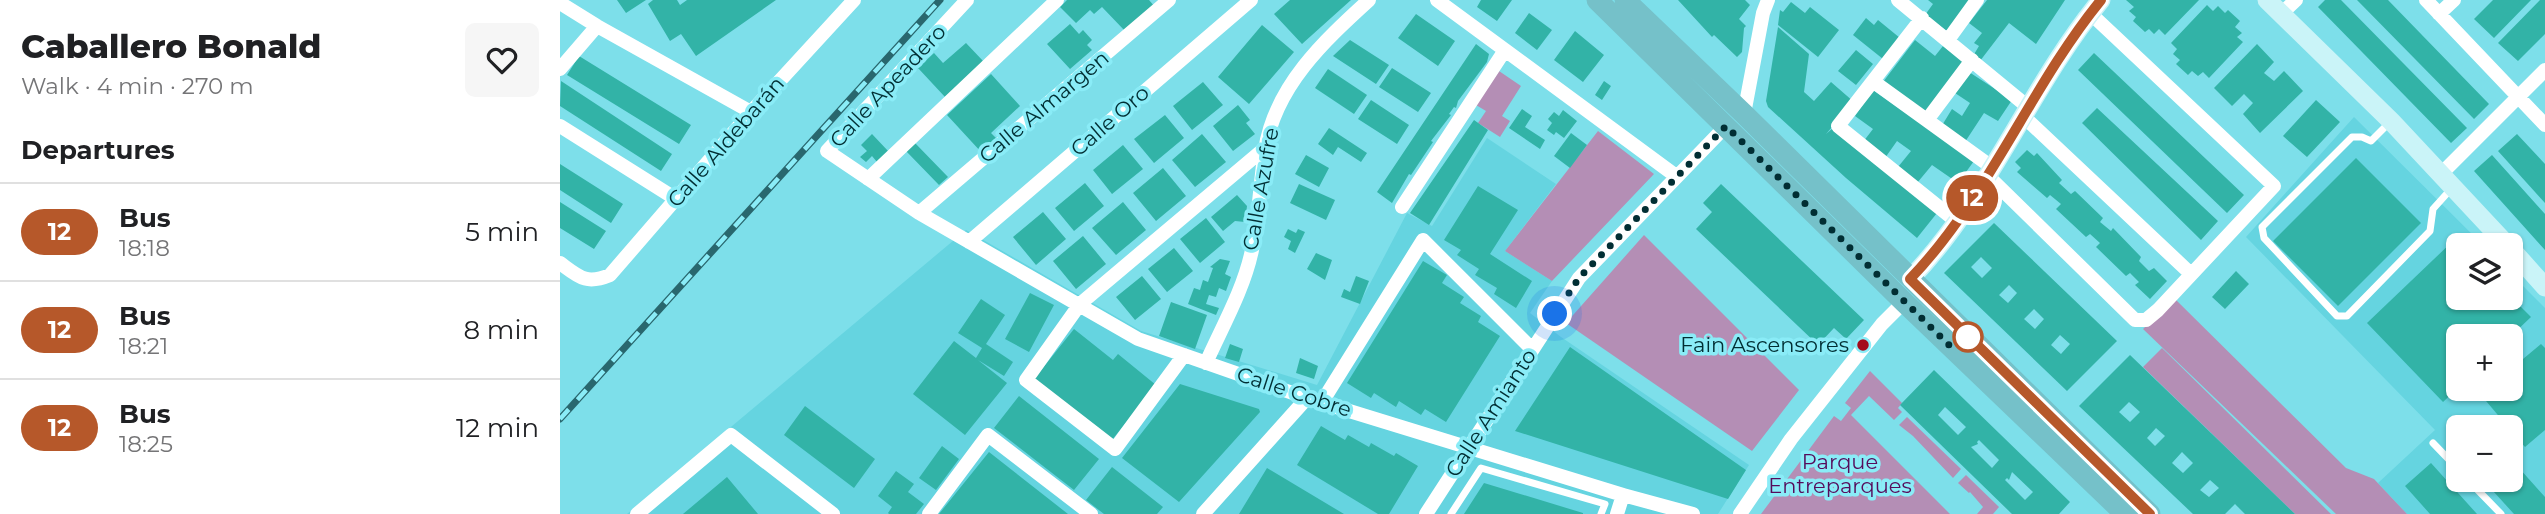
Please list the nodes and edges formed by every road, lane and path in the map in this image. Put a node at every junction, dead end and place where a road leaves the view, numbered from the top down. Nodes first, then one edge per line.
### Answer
1 (854, 0) edge
2 (967, 0) edge
3 (1057, 0) edge
4 (1169, 0) edge
5 (1251, 0) edge
6 (1369, 0) edge
7 (1437, 0) edge
8 (1597, 0) edge
9 (1625, 0) edge
10 (1768, 0) edge
11 (1898, 0) edge
12 (1977, 0) edge
13 (2267, 0) edge
14 (2296, 0) edge
15 (2426, 0) edge
16 (2454, 0) edge
17 (560, 2) edge
18 (2096, 6) edge
19 (2281, 14) junction
20 (2439, 14) junction
21 (1922, 18) junction
22 (597, 26) junction
23 (1948, 40) junction
24 (1505, 50) junction
25 (1972, 60) junction
26 (560, 69) edge
27 (2545, 70) edge
28 (1874, 82) junction
29 (2518, 97) junction
30 (751, 112) junction
31 (2025, 112) junction
32 (1744, 114) junction
33 (1927, 120) junction
34 (2392, 121) junction
35 (2545, 125) edge
36 (560, 126) edge
37 (1726, 126) junction
38 (1265, 148) junction
39 (1990, 172) junction
40 (1676, 176) junction
41 (868, 179) junction
42 (2448, 180) junction
43 (676, 199) junction
44 (1402, 207) dead end
45 (919, 213) junction
46 (1956, 221) junction
47 (2496, 233) edge
48 (969, 242) junction
49 (560, 263) edge
50 (2523, 263) edge
51 (2191, 274) junction
52 (1910, 279) junction
53 (2545, 287) edge
54 (1904, 302) junction
55 (1080, 304) junction
56 (1532, 349) junction
57 (1184, 355) junction
58 (1206, 363) junction
59 (1315, 400) junction
60 (2433, 443) dead end
61 (1469, 446) junction
62 (2446, 456) edge
63 (2480, 492) edge
64 (1623, 495) junction
65 (637, 514) edge
66 (833, 514) edge
67 (929, 514) edge
68 (1091, 514) edge
69 (1203, 514) edge
70 (1426, 514) edge
71 (1451, 514) edge
72 (1601, 514) edge
73 (1617, 514) edge
74 (1693, 514) edge
75 (1740, 514) edge
76 (2125, 514) edge
77 (2150, 514) edge
78 (2501, 514) edge

1 - 30 street, Calle Aldebarán
2 - 41 street, Calle Apeadero
3 - 41 street
4 - 45 street, Calle Almargen
5 - 48 street, Calle Oro
6 - 38 street, Calle Azufre
7 - 24 street
8 - 37 main road
9 - 32 main road
10 - 32 street
11 - 21 street
12 - 23 street
13 - 19 street
14 - 19 street
15 - 20 street
16 - 20 street
17 - 22 street
18 - 31 street
18 - 51 street
19 - 34 street
20 - 29 street
21 - 23 street
21 - 28 street
22 - 26 street
22 - 30 street
23 - 25 street
24 - 40 street
24 - 44 street
25 - 31 street
25 - 33 street
27 - 29 street
28 - 33 street
28 - 46 street
29 - 35 street
29 - 42 street
30 - 43 street, Calle Aldebarán
31 - 39 street
31 - 51 street
32 - 52 main road
33 - 39 street
34 - 42 street
34 - 42 lane
36 - 43 street
37 - 40 street, Calle Amianto
37 - 54 main road
38 - 55 street
38 - 58 street, Calle Azufre
39 - 46 street
39 - 51 street
40 - 56 street, Calle Amianto
41 - 45 street, Calle Apeadero
42 - 47 street
43 - 49 street, Calle Aldebarán
45 - 48 street, Calle Cobre
46 - 52 street
48 - 55 street, Calle Cobre
50 - 53 street
52 - 77 main road
54 - 75 street
54 - 76 main road
55 - 57 street, Calle Cobre
55 - 57 street
56 - 59 street
56 - 61 street, Calle Amianto
57 - 58 street, Calle Cobre
58 - 59 street, Calle Cobre
59 - 61 street, Calle Cobre
59 - 69 street
60 - 62 lane
61 - 64 street, Calle Cobre
61 - 70 street, Calle Amianto
63 - 78 lane
64 - 73 street
64 - 74 street, Calle Cobre
65 - 66 street
67 - 68 street
71 - 72 lane

